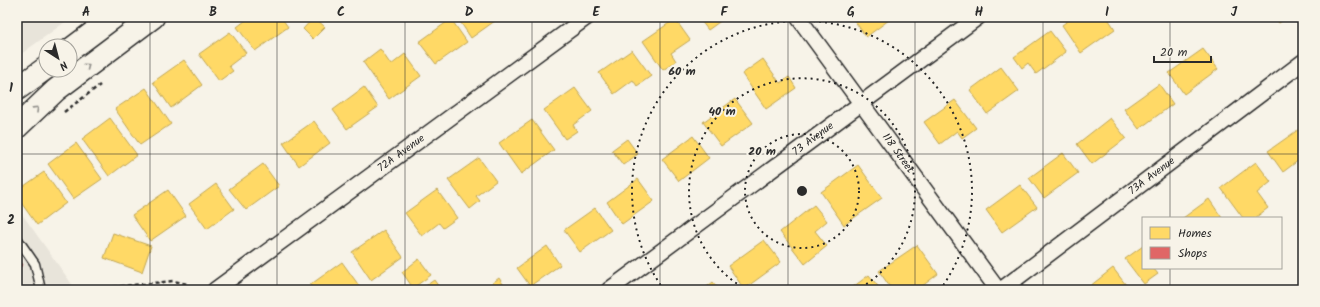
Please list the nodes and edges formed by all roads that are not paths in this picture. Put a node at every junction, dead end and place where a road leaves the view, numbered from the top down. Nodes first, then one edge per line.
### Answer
1 (114, 17) edge
2 (153, 17) edge
3 (587, 17) edge
4 (798, 17) edge
5 (978, 17) edge
6 (78, 44) edge
7 (1303, 62) edge
8 (38, 74) edge
9 (17, 89) edge
10 (861, 104) junction
11 (17, 128) edge
12 (17, 238) edge
13 (41, 290) edge
14 (215, 290) edge
15 (609, 290) edge
16 (999, 290) edge

1 - 6 main road
11 -> 2 main road
3 - 14 street, 72A Avenue
4 - 10 street, 118 Street
5 - 10 street, 73 Avenue
7 - 16 street, 73A Avenue
8 - 9 main road
10 - 15 street, 73 Avenue
10 - 16 street, 118 Street
12 - 13 lane

